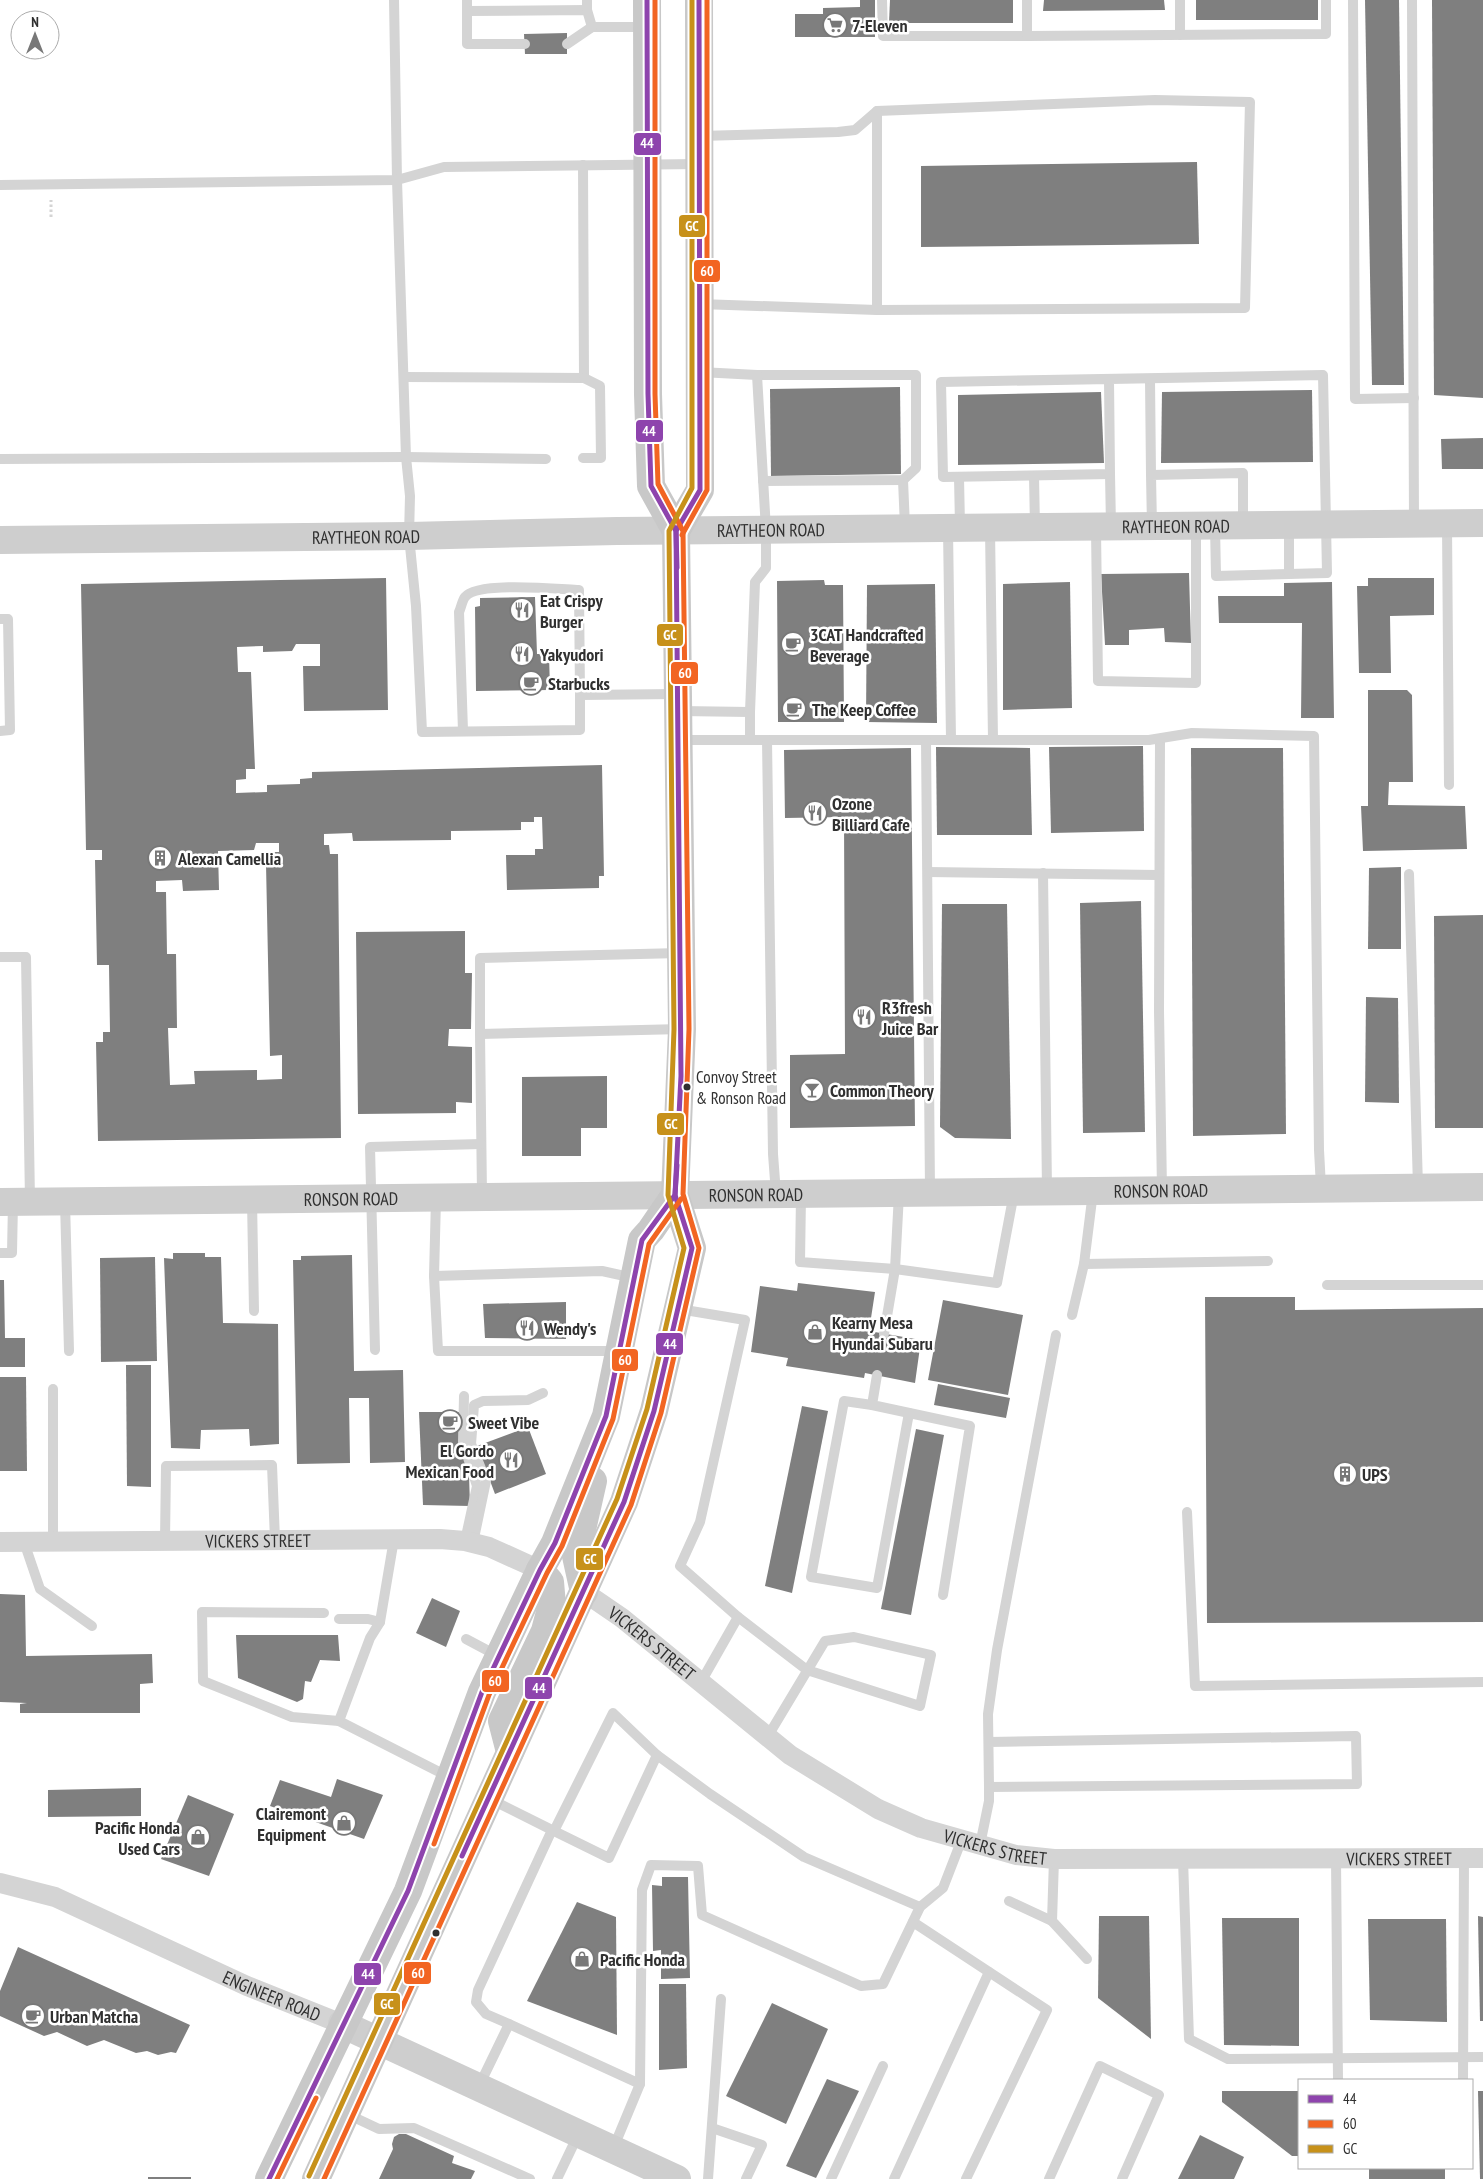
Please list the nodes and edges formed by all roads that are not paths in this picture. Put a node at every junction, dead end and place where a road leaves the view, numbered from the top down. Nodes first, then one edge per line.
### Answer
1 (394, 0) edge
2 (647, 0) edge
3 (699, 0) edge
4 (882, 0) edge
5 (1027, 0) edge
6 (1180, 0) edge
7 (1326, 0) edge
8 (1353, 0) edge
9 (1412, 0) edge
10 (467, 5) edge
11 (587, 5) edge
12 (592, 27) junction
13 (648, 27) junction
14 (1180, 35) junction
15 (1027, 36) junction
16 (525, 44) dead end
17 (567, 44) dead end
18 (877, 111) junction
19 (698, 136) junction
20 (648, 164) junction
21 (699, 164) junction
22 (584, 165) junction
23 (397, 180) junction
24 (0, 185) edge
25 (699, 304) junction
26 (877, 310) junction
27 (700, 372) junction
28 (757, 375) junction
29 (404, 377) junction
30 (584, 378) junction
31 (1150, 379) junction
32 (1108, 380) junction
33 (1414, 398) junction
34 (406, 456) junction
35 (582, 458) dead end
36 (0, 459) edge
37 (546, 459) dead end
38 (1110, 474) junction
39 (1151, 475) junction
40 (1034, 476) junction
41 (959, 477) junction
42 (903, 480) junction
43 (764, 481) junction
44 (1447, 523) junction
45 (1483, 523) edge
46 (1326, 524) junction
47 (1414, 524) junction
48 (1244, 525) junction
49 (1288, 525) junction
50 (1104, 526) junction
51 (1152, 526) junction
52 (1205, 526) junction
53 (1034, 527) junction
54 (954, 528) junction
55 (990, 528) junction
56 (905, 529) junction
57 (766, 530) junction
58 (676, 531) junction
59 (409, 536) junction
60 (0, 540) edge
61 (1290, 574) junction
62 (0, 619) edge
63 (580, 695) junction
64 (679, 702) junction
65 (750, 712) junction
66 (0, 731) edge
67 (462, 731) junction
68 (1160, 738) junction
69 (680, 740) junction
70 (750, 740) junction
71 (768, 740) junction
72 (926, 740) junction
73 (951, 740) junction
74 (993, 740) junction
75 (1449, 785) dead end
76 (928, 872) junction
77 (1043, 873) junction
78 (1409, 874) dead end
79 (1159, 875) junction
80 (681, 952) junction
81 (0, 957) edge
82 (682, 1029) junction
83 (480, 1034) junction
84 (481, 1144) junction
85 (1483, 1187) edge
86 (1418, 1188) junction
87 (1321, 1189) junction
88 (1162, 1190) junction
89 (1093, 1191) junction
90 (930, 1192) junction
91 (1014, 1192) junction
92 (1047, 1192) junction
93 (899, 1193) junction
94 (788, 1194) junction
95 (674, 1195) junction
96 (436, 1197) junction
97 (482, 1197) junction
98 (370, 1198) junction
99 (252, 1199) junction
100 (65, 1201) junction
101 (14, 1202) edge
102 (0, 1253) edge
103 (1268, 1261) dead end
104 (1084, 1264) junction
105 (895, 1269) junction
106 (434, 1276) junction
107 (634, 1278) junction
108 (1327, 1285) dead end
109 (1483, 1285) edge
110 (678, 1309) junction
111 (254, 1311) dead end
112 (1072, 1315) dead end
113 (884, 1334) dead end
114 (1056, 1335) dead end
115 (69, 1350) dead end
116 (375, 1350) dead end
117 (619, 1350) junction
118 (877, 1375) dead end
119 (53, 1389) dead end
120 (543, 1393) dead end
121 (464, 1396) dead end
122 (872, 1405) junction
123 (909, 1413) junction
124 (606, 1416) junction
125 (1188, 1512) dead end
126 (394, 1539) junction
127 (165, 1540) junction
128 (275, 1540) junction
129 (53, 1541) junction
130 (0, 1542) edge
131 (24, 1542) junction
132 (469, 1542) junction
133 (540, 1570) junction
134 (584, 1592) junction
135 (943, 1595) dead end
136 (324, 1613) dead end
137 (738, 1618) junction
138 (339, 1619) dead end
139 (380, 1622) junction
140 (92, 1626) dead end
141 (466, 1639) dead end
142 (499, 1656) junction
143 (807, 1670) junction
144 (701, 1682) junction
145 (1483, 1682) edge
146 (339, 1721) junction
147 (768, 1736) junction
148 (988, 1742) junction
149 (510, 1752) junction
150 (656, 1755) junction
151 (450, 1778) junction
152 (988, 1787) junction
153 (488, 1798) junction
154 (553, 1830) junction
155 (971, 1842) junction
156 (1336, 1858) junction
157 (1474, 1858) edge
158 (1054, 1859) junction
159 (1184, 1859) junction
160 (0, 1883) edge
161 (1009, 1901) dead end
162 (920, 1907) junction
163 (1052, 1921) junction
164 (913, 1922) junction
165 (1087, 1959) dead end
166 (989, 1972) junction
167 (720, 1999) dead end
168 (342, 2024) junction
169 (509, 2024) junction
170 (380, 2042) junction
171 (1483, 2057) edge
172 (1464, 2058) junction
173 (1337, 2059) junction
174 (883, 2066) dead end
175 (1338, 2079) edge
176 (1464, 2079) edge
177 (640, 2084) junction
178 (479, 2087) junction
179 (346, 2113) junction
180 (712, 2128) junction
181 (579, 2133) junction
182 (613, 2149) junction
183 (269, 2179) edge
184 (317, 2179) edge
185 (530, 2179) edge
186 (557, 2179) edge
187 (677, 2179) edge
188 (708, 2179) edge
189 (746, 2179) edge
190 (831, 2179) edge
191 (894, 2179) edge
192 (966, 2179) edge
193 (1049, 2179) edge
194 (1122, 2179) edge

1 - 23 lane
2 - 13 main road
3 - 19 main road
4 - 15 lane
5 - 15 lane
6 - 14 lane
7 - 14 lane
8 - 33 lane
9 - 33 lane
10 - 11 lane
10 - 16 lane
11 - 12 lane
12 - 13 lane
12 - 17 lane
13 - 20 main road
14 - 15 lane
18 - 19 lane
18 - 26 lane
18 - 26 lane
19 - 21 main road
20 - 21 lane
20 - 22 lane
20 - 58 main road
21 - 25 main road
22 - 23 lane
22 - 30 lane
23 - 24 lane
23 - 29 lane
25 - 26 lane
25 - 27 main road
27 - 28 lane
27 - 58 main road
28 - 42 lane
28 - 43 lane
29 - 30 lane
29 - 34 lane
30 - 35 lane
31 - 32 lane
31 - 39 lane
31 - 46 lane
32 - 38 lane
32 - 41 lane
33 - 47 lane
34 - 36 lane
34 - 37 lane
34 - 59 lane
38 - 40 lane
38 - 50 lane
39 - 48 lane
39 - 51 lane
40 - 41 lane
40 - 53 lane
41 - 54 lane
42 - 43 lane
42 - 56 lane
43 - 57 lane
44 - 45 street, RAYTHEON ROAD
44 - 47 street, RAYTHEON ROAD
44 - 75 lane
46 - 47 street, RAYTHEON ROAD
46 - 49 street, RAYTHEON ROAD
46 - 61 lane
48 - 49 street, RAYTHEON ROAD
48 - 52 street, RAYTHEON ROAD
49 - 61 lane
50 - 51 street, RAYTHEON ROAD
50 - 52 lane
50 - 53 street, RAYTHEON ROAD
51 - 52 street, RAYTHEON ROAD
52 - 61 lane
53 - 55 street, RAYTHEON ROAD
54 - 55 street, RAYTHEON ROAD
54 - 56 street, RAYTHEON ROAD
54 - 73 lane
55 - 74 lane
56 - 57 street, RAYTHEON ROAD
57 - 58 street, RAYTHEON ROAD
57 - 65 lane
58 - 59 street, RAYTHEON ROAD
58 - 64 main road
59 - 60 street, RAYTHEON ROAD
59 - 67 lane
62 - 66 lane
63 - 64 lane
63 - 67 lane
63 - 67 lane
64 - 65 lane
64 - 69 main road
65 - 70 lane
68 - 74 lane
68 - 79 lane
68 - 87 lane
69 - 70 lane
69 - 80 main road
70 - 71 lane
71 - 72 lane
71 - 94 lane
72 - 73 lane
72 - 76 lane
73 - 74 lane
76 - 77 lane
76 - 90 lane
77 - 79 lane
77 - 92 lane
78 - 86 lane
79 - 88 lane
80 - 82 main road
80 - 83 lane
81 - 101 lane
82 - 83 lane
82 - 95 main road
83 - 84 lane
84 - 97 lane
84 - 98 lane
85 - 86 street, RONSON ROAD
86 - 87 street, RONSON ROAD
87 - 88 street, RONSON ROAD
88 - 89 street, RONSON ROAD
89 - 92 street, RONSON ROAD
89 - 104 lane
90 - 91 street, RONSON ROAD
90 - 93 street, RONSON ROAD
91 - 92 street, RONSON ROAD
91 - 105 lane
93 - 94 street, RONSON ROAD
93 - 105 lane
94 - 95 street, RONSON ROAD
94 - 105 lane
95 - 97 street, RONSON ROAD
95 - 107 main road
95 - 110 main road
96 - 97 street, RONSON ROAD
96 - 98 street, RONSON ROAD
96 - 106 lane
98 - 99 street, RONSON ROAD
98 - 116 lane
99 - 100 street, RONSON ROAD
99 - 111 lane
100 - 101 street, RONSON ROAD
100 - 115 lane
101 - 102 lane
103 - 104 lane
104 - 112 lane
105 - 113 lane
106 - 107 lane
106 - 117 lane
107 - 117 main road
108 - 109 lane
110 - 134 main road
110 - 137 lane
114 - 148 lane
117 - 124 main road
118 - 122 lane
119 - 129 lane
120 - 132 lane
121 - 132 lane
122 - 123 lane
122 - 123 lane
123 - 135 lane
124 - 133 main road
124 - 134 main road
125 - 145 lane
126 - 128 street, VICKERS STREET
126 - 132 street, VICKERS STREET
126 - 139 lane
127 - 128 street, VICKERS STREET
127 - 128 lane
127 - 129 street, VICKERS STREET
129 - 131 street, VICKERS STREET
130 - 131 street, VICKERS STREET
131 - 140 lane
132 - 133 street, VICKERS STREET
133 - 142 main road
133 - 149 main road
134 - 144 street, VICKERS STREET
134 - 149 main road
136 - 146 lane
137 - 143 lane
137 - 144 lane
138 - 139 lane
139 - 146 lane
141 - 142 lane
142 - 151 main road
143 - 143 lane
143 - 147 lane
144 - 147 street, VICKERS STREET
146 - 151 lane
147 - 155 street, VICKERS STREET
148 - 152 lane
148 - 152 lane
149 - 153 main road
150 - 154 lane
150 - 154 lane
150 - 162 lane
151 - 168 main road
152 - 155 lane
153 - 154 lane
153 - 170 main road
154 - 169 lane
155 - 158 street, VICKERS STREET
155 - 162 lane
156 - 157 street, VICKERS STREET
156 - 159 street, VICKERS STREET
156 - 173 lane
157 - 172 lane
158 - 159 street, VICKERS STREET
158 - 163 lane
159 - 173 lane
160 - 168 street, ENGINEER ROAD
161 - 163 lane
162 - 164 lane
163 - 165 lane
164 - 166 lane
164 - 177 lane
166 - 191 lane
166 - 192 lane
167 - 180 lane
168 - 170 street, ENGINEER ROAD
168 - 183 main road
169 - 177 lane
169 - 178 lane
170 - 178 street, ENGINEER ROAD
170 - 179 main road
171 - 172 lane
172 - 173 lane
172 - 176 lane
173 - 175 lane
174 - 190 lane
177 - 182 lane
178 - 181 street, ENGINEER ROAD
179 - 184 main road
179 - 185 lane
180 - 188 lane
180 - 189 lane
181 - 182 street, ENGINEER ROAD
181 - 186 lane
182 - 187 street, ENGINEER ROAD
193 - 194 lane

